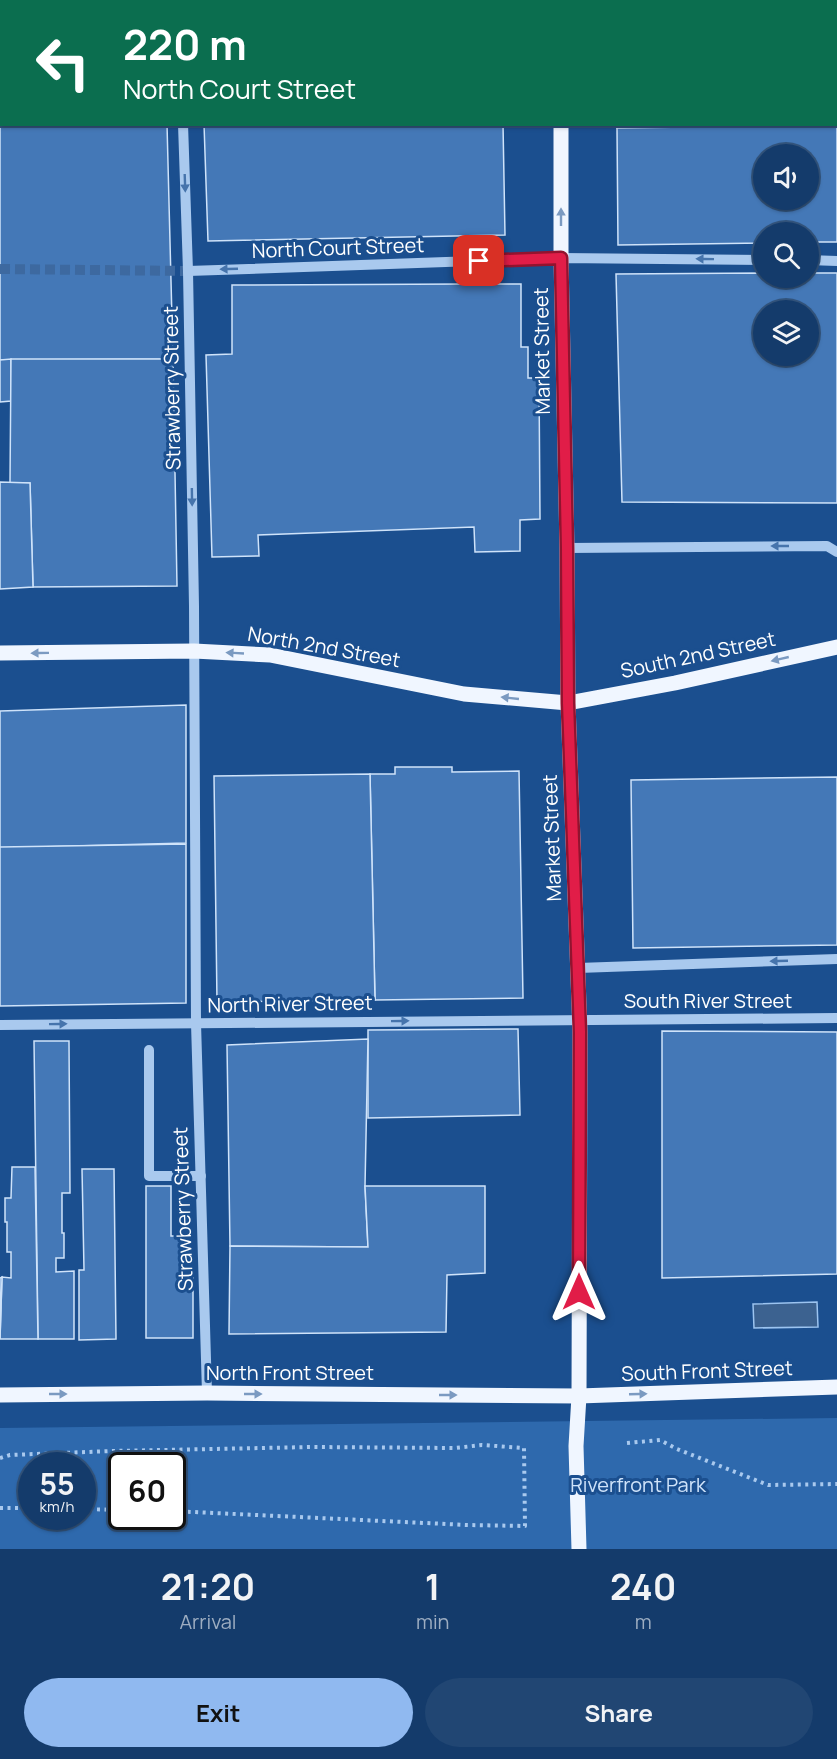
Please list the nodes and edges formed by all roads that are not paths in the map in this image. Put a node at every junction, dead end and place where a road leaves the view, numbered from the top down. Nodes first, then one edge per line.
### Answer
1 (183, 126) edge
2 (561, 126) edge
3 (561, 258) junction
4 (753, 260) edge
5 (819, 260) edge
6 (837, 261) edge
7 (188, 271) junction
8 (567, 548) junction
9 (837, 552) edge
10 (837, 647) edge
11 (194, 651) junction
12 (0, 653) edge
13 (568, 703) junction
14 (837, 959) edge
15 (578, 968) junction
16 (837, 1018) edge
17 (580, 1019) junction
18 (196, 1023) junction
19 (0, 1025) edge
20 (149, 1050) dead end
21 (201, 1176) junction
22 (837, 1387) edge
23 (207, 1393) junction
24 (0, 1395) edge
25 (579, 1396) junction
26 (579, 1549) edge

1 -> 7 street, Strawberry Street
3 -> 2 main road, Market Street
4 -> 3 street, North Court Street
3 -> 7 street, North Court Street
3 - 8 main road, Market Street
5 - 6 street
7 -> 11 street, Strawberry Street
9 -> 8 street
8 - 13 main road, Market Street
10 -> 13 main road, South 2nd Street
11 -> 12 main road, North 2nd Street
13 -> 11 main road, North 2nd Street
11 - 18 street, Strawberry Street
13 - 15 main road, Market Street
14 -> 15 street
15 - 17 main road, Market Street
16 - 17 street, South River Street
18 -> 17 street, North River Street
17 - 25 main road, Market Street
19 -> 18 street, North River Street
18 - 21 street, Strawberry Street
20 - 21 street
21 - 23 street, Strawberry Street
25 -> 22 main road, South Front Street
24 -> 23 main road, North Front Street
23 -> 25 main road, North Front Street
25 - 26 main road, Market Street

